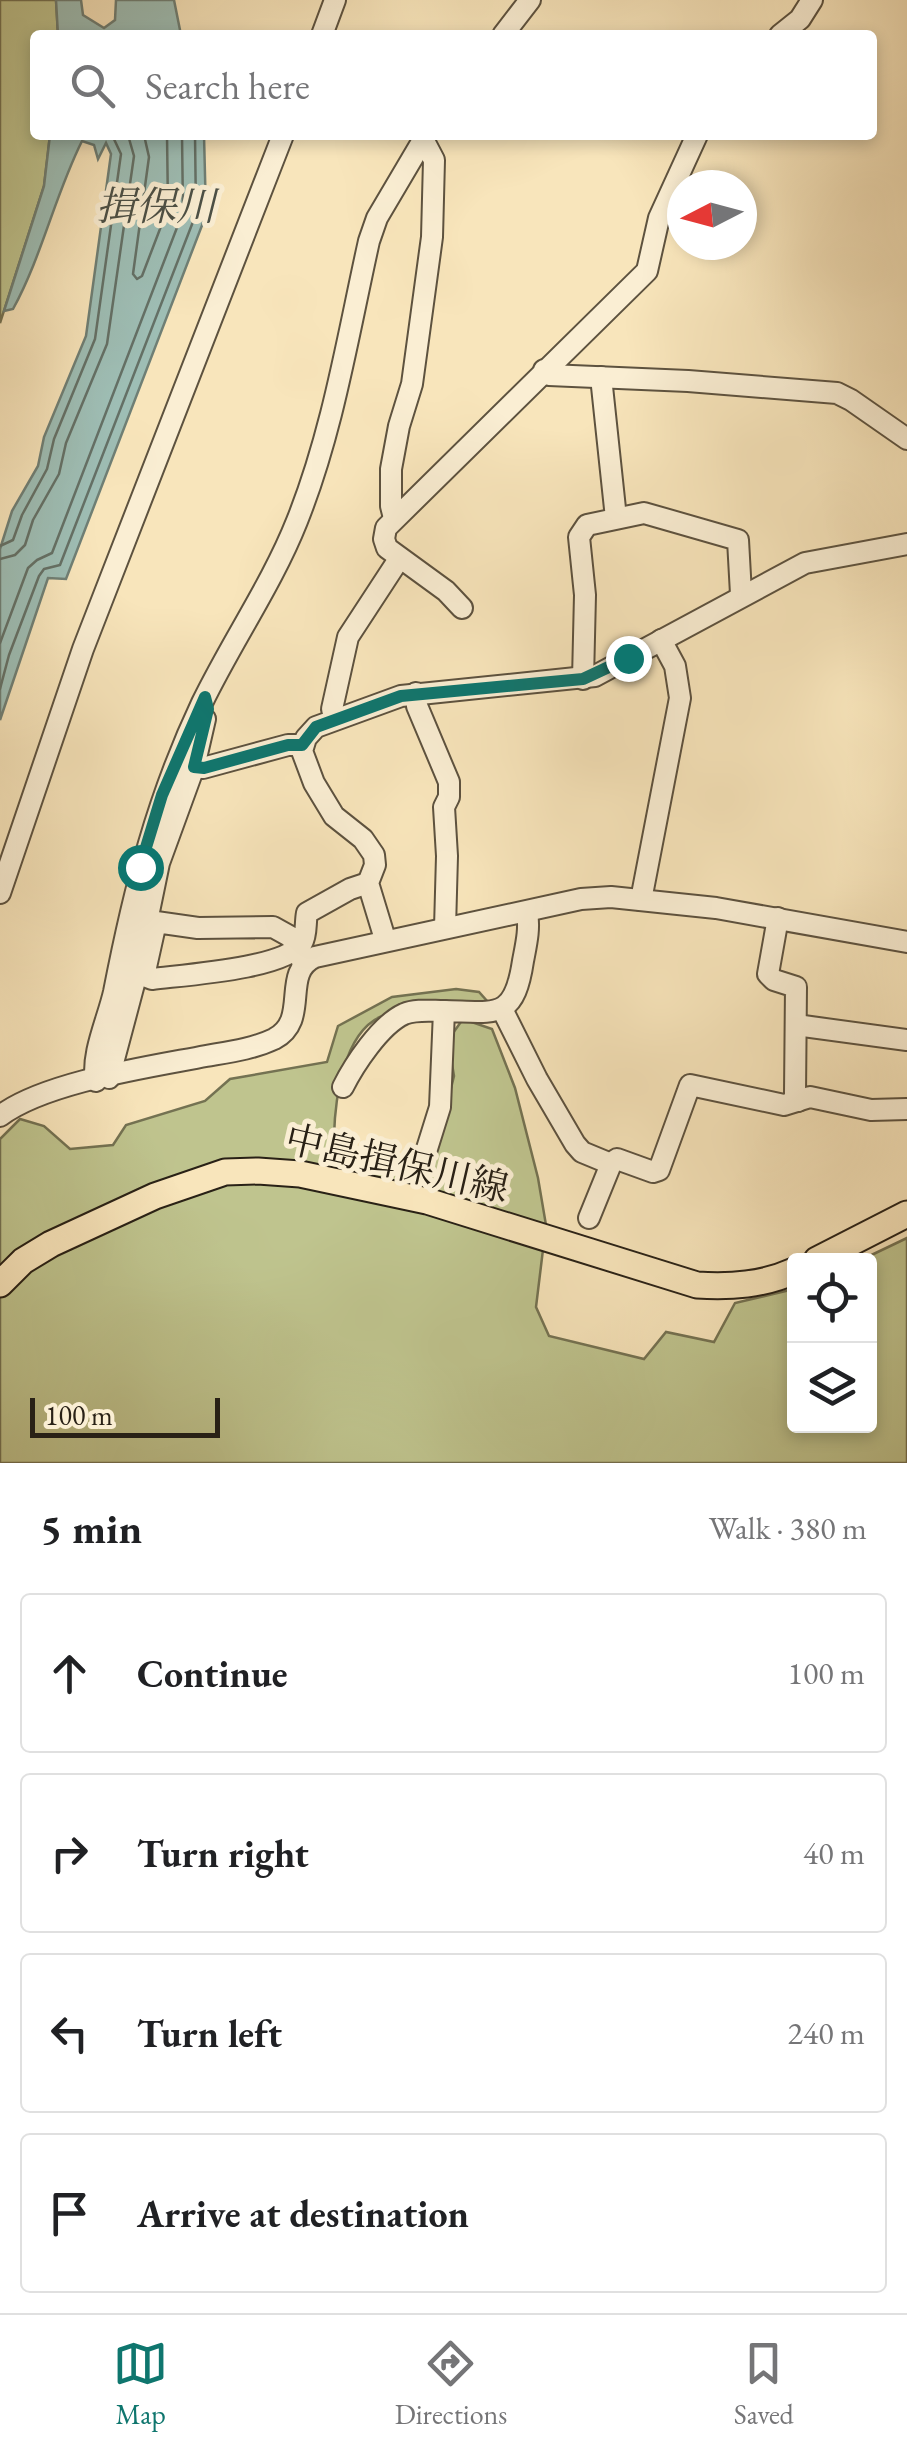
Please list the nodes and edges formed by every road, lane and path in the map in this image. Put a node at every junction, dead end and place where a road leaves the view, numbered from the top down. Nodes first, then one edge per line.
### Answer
1 (335, 0) edge
2 (530, 0) edge
3 (812, 0) edge
4 (324, 30) edge
5 (507, 30) edge
6 (786, 30) edge
7 (280, 140) edge
8 (423, 140) edge
9 (426, 140) edge
10 (696, 140) edge
11 (544, 370) junction
12 (602, 377) junction
13 (907, 439) edge
14 (394, 518) junction
15 (616, 518) junction
16 (907, 544) edge
17 (399, 559) junction
18 (741, 594) junction
19 (462, 608) dead end
20 (661, 640) junction
21 (583, 679) junction
22 (416, 693) junction
23 (205, 697) junction
24 (335, 718) junction
25 (302, 745) junction
26 (194, 767) junction
27 (368, 883) junction
28 (0, 893) edge
29 (642, 900) junction
30 (526, 913) junction
31 (778, 918) junction
32 (445, 928) junction
33 (386, 939) junction
34 (907, 942) edge
35 (300, 956) junction
36 (502, 1009) junction
37 (444, 1011) junction
38 (796, 1025) junction
39 (907, 1040) edge
40 (102, 1079) junction
41 (343, 1087) dead end
42 (798, 1101) junction
43 (5, 1109) edge
44 (907, 1110) edge
45 (425, 1155) dead end
46 (612, 1164) junction
47 (907, 1214) edge
48 (590, 1218) dead end
49 (831, 1253) edge
50 (787, 1273) edge
51 (0, 1284) edge

1 - 4 street
2 - 5 street
3 - 6 street
7 - 28 street
8 - 23 street
9 - 14 street
10 - 11 street
11 - 12 street
11 - 14 street
12 - 13 street
12 - 15 street
14 - 17 street
15 - 18 street
15 - 21 street
16 - 18 street
17 - 19 street
17 - 24 street
18 - 20 street
20 - 21 street
20 - 29 street
21 - 22 street
22 - 24 street
22 - 32 street
23 - 26 street
23 - 40 street
24 - 25 street
25 - 26 street
25 - 27 street
26 - 40 street
27 - 33 street
27 - 35 street
29 - 30 street
29 - 31 street
30 - 32 street
30 - 36 street
31 - 34 street
31 - 38 street
32 - 33 street
33 - 35 street
35 - 35 street
35 - 40 street
36 - 37 street
36 - 46 street
37 - 41 street
37 - 45 street
38 - 39 street
38 - 42 street
40 - 43 street
42 - 44 street
42 - 46 street
46 - 48 street
47 - 49 main road
50 - 51 main road, 中島揖保川線

